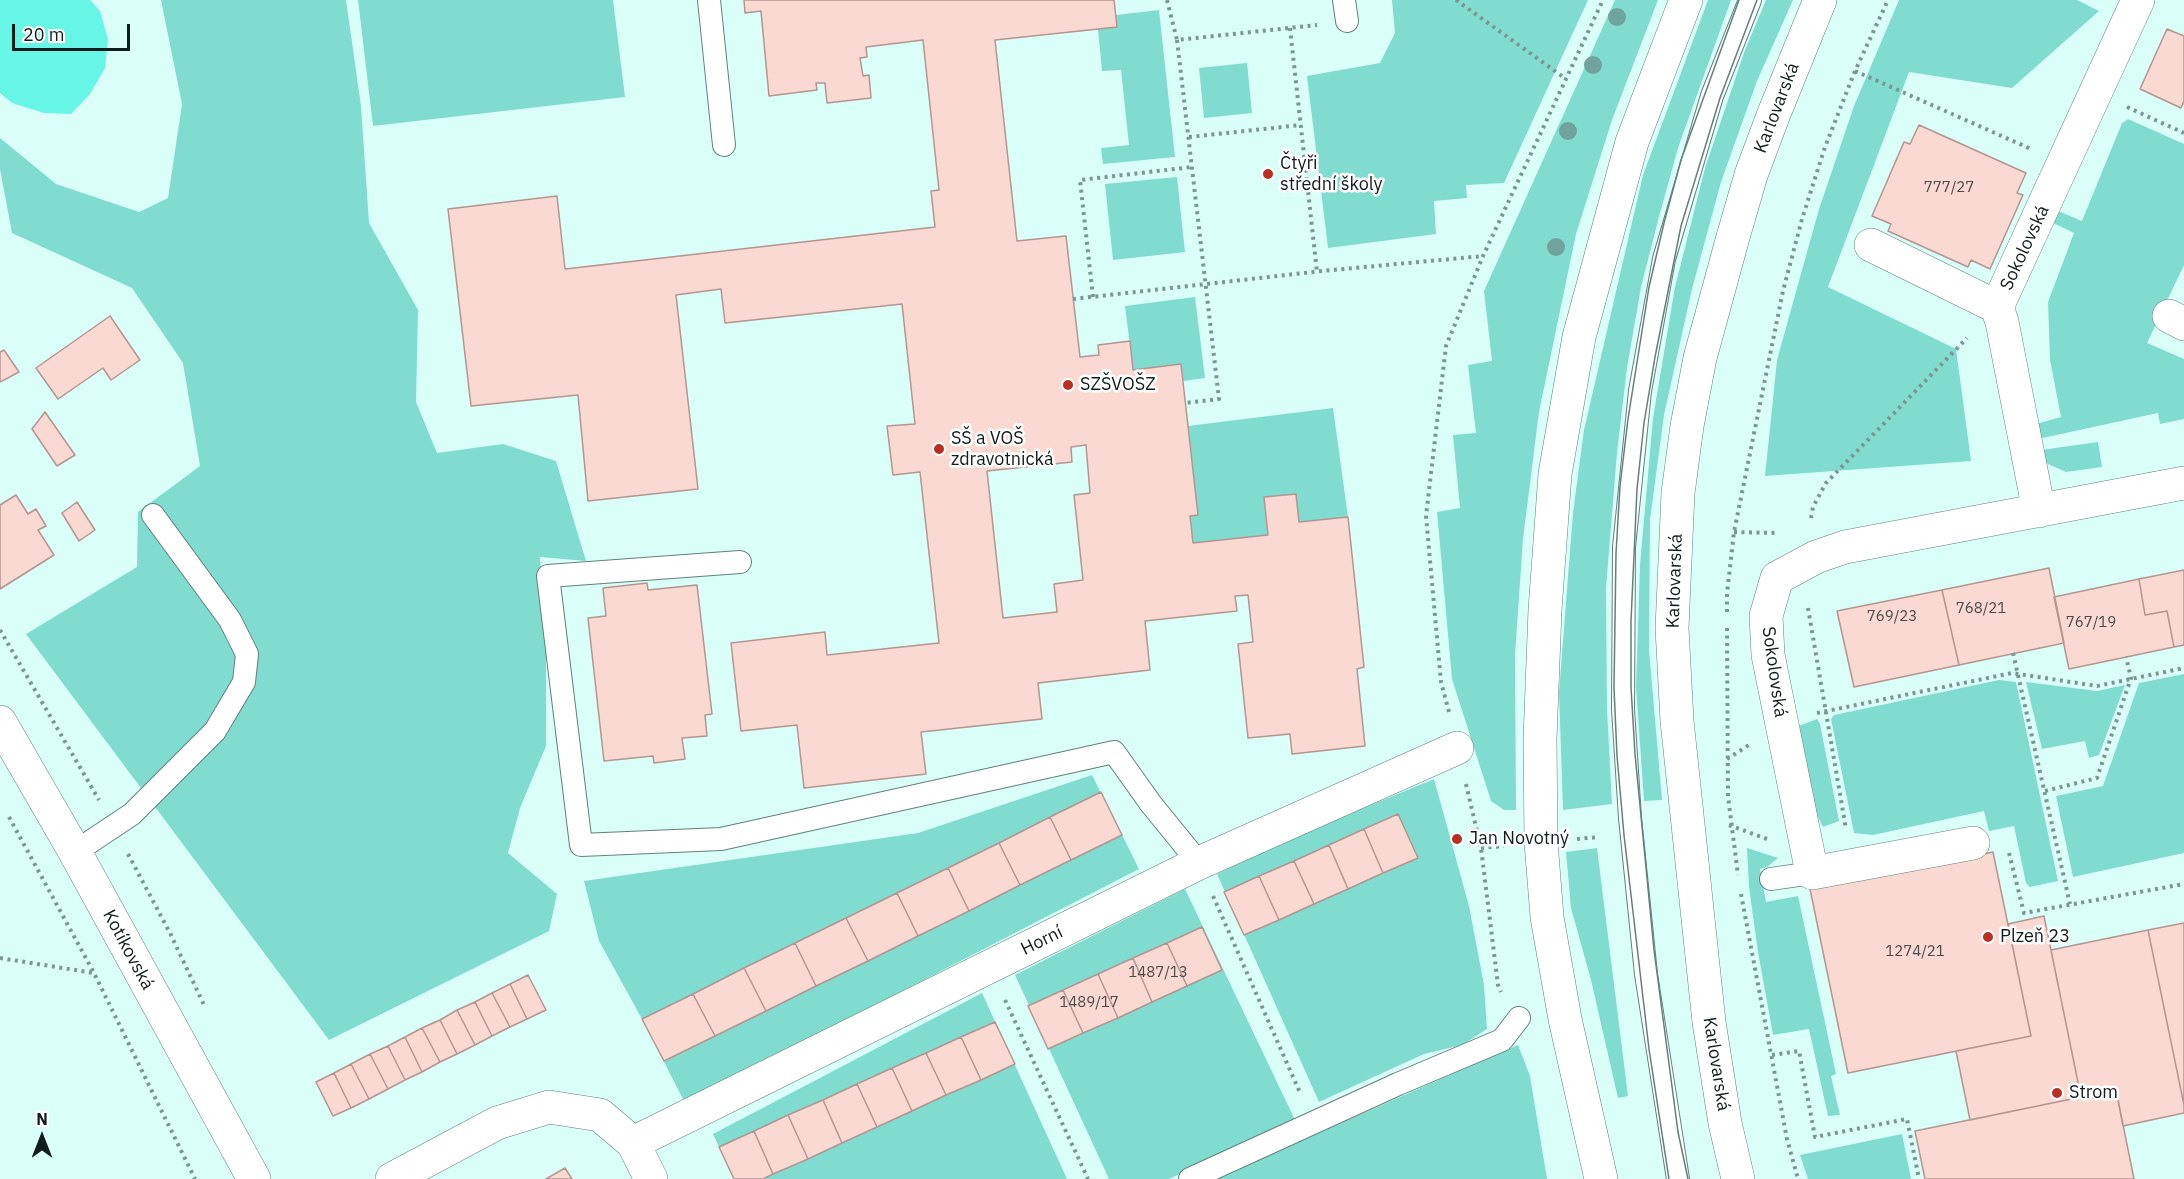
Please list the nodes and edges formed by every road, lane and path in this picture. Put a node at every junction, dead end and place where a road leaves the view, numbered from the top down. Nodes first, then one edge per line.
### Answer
1 (709, 0) edge
2 (1167, 0) edge
3 (1456, 0) edge
4 (1603, 0) edge
5 (1686, 0) edge
6 (1750, 0) edge
7 (1820, 0) edge
8 (1888, 0) edge
9 (2138, 0) edge
10 (1345, 11) edge
11 (1290, 28) junction
12 (1177, 40) junction
13 (1856, 71) junction
14 (1566, 79) junction
15 (2096, 93) junction
16 (1301, 125) junction
17 (2184, 133) edge
18 (1189, 137) junction
19 (723, 145) dead end
20 (2064, 164) junction
21 (1192, 167) junction
22 (1871, 245) dead end
23 (1483, 256) junction
24 (1317, 272) junction
25 (1206, 284) junction
26 (1093, 297) junction
27 (1073, 299) dead end
28 (1998, 307) junction
29 (1185, 403) dead end
30 (2184, 483) edge
31 (2039, 511) junction
32 (153, 514) dead end
33 (1734, 532) junction
34 (1786, 534) dead end
35 (740, 562) dead end
36 (0, 630) edge
37 (2013, 653) dead end
38 (2126, 657) dead end
39 (2184, 668) edge
40 (2019, 674) junction
41 (2131, 678) junction
42 (0, 722) edge
43 (1782, 724) junction
44 (1457, 748) junction
45 (1727, 759) junction
46 (2045, 791) junction
47 (5, 810) dead end
48 (113, 827) junction
49 (1973, 843) joint
50 (75, 852) junction
51 (1199, 863) junction
52 (1812, 873) junction
53 (1739, 879) dead end
54 (1771, 879) dead end
55 (2184, 884) edge
56 (1741, 890) dead end
57 (2070, 904) junction
58 (0, 957) edge
59 (132, 958) junction
60 (989, 967) junction
61 (94, 973) junction
62 (206, 1007) dead end
63 (1519, 1018) joint
64 (1772, 1055) junction
65 (1313, 1123) junction
66 (633, 1143) junction
67 (195, 1179) edge
68 (254, 1179) edge
69 (392, 1179) edge
70 (651, 1179) edge
71 (1088, 1179) edge
72 (1190, 1179) edge
73 (1601, 1179) edge
74 (1678, 1179) edge
75 (1738, 1179) edge
76 (1798, 1179) edge
77 (1919, 1179) edge

1 - 19 lane
2 - 12 path
3 - 14 path
4 - 14 path
5 - 73 street
6 - 74 lane
7 - 75 street, Karlovarská
8 - 13 path
9 - 15 street, Sokolovská
10 - 11 path
11 - 12 path
11 - 16 path
12 - 18 path
13 - 20 path
13 - 33 path
14 - 23 path
15 - 17 path
15 - 20 street, Sokolovská
16 - 18 path
16 - 24 path
18 - 21 path
20 - 28 street, Sokolovská
21 - 25 path
21 - 26 path
22 - 28 street
23 - 24 path
23 - 44 path
24 - 25 path
25 - 26 path
25 - 29 path
26 - 27 path
28 - 31 street, Sokolovská
30 - 31 street, Sokolovská
31 - 43 street, Sokolovská
32 - 48 lane
33 - 34 path
33 - 45 path
35 - 51 lane
36 - 48 path
37 - 40 path
38 - 41 path
39 - 41 path
40 - 41 path
40 - 43 path
40 - 46 path
41 - 46 path
42 - 50 street, Kotíkovská
43 - 45 path
43 - 52 street, Sokolovská
44 - 51 street, Horní
44 - 63 path
45 - 53 path
46 - 57 path
47 - 61 path
48 - 50 lane
48 - 62 path
49 - 52 street
49 - 57 path
50 - 59 street, Kotíkovská
51 - 60 street, Horní
51 - 65 path
52 - 54 lane
55 - 57 path
56 - 64 path
58 - 61 path
59 - 61 path
59 - 68 street, Kotíkovská
60 - 66 street, Horní
60 - 71 path
61 - 67 path
63 - 65 lane
64 - 76 path
64 - 77 path
65 - 72 lane
66 - 69 street
66 - 70 street

